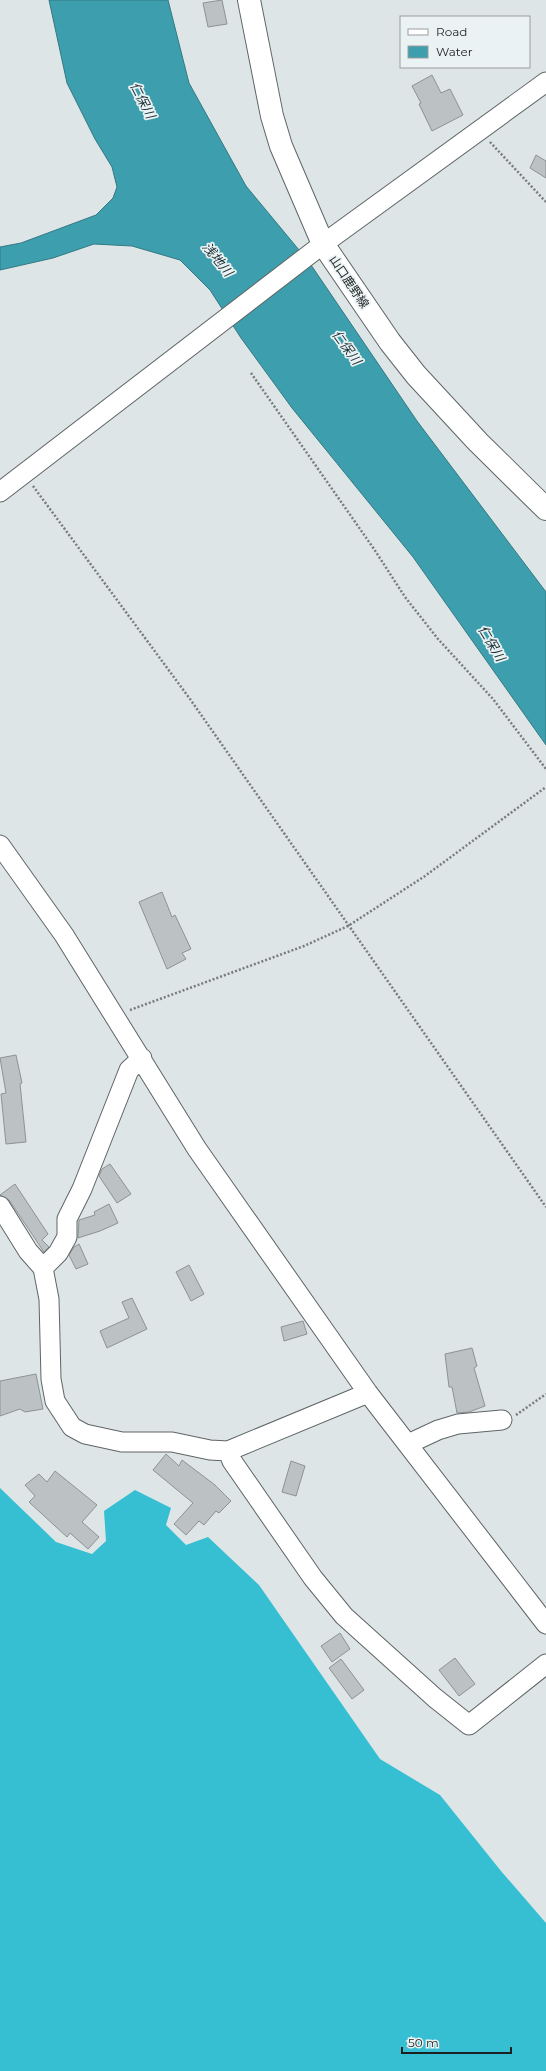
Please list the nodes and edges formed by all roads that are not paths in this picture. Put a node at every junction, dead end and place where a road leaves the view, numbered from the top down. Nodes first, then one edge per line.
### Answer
1 (249, 0) edge
2 (546, 82) edge
3 (317, 249) junction
4 (0, 492) edge
5 (546, 509) edge
6 (0, 845) edge
7 (142, 1058) junction
8 (0, 1206) edge
9 (43, 1268) junction
10 (368, 1393) junction
11 (502, 1420) road end
12 (408, 1444) junction
13 (228, 1451) junction
14 (546, 1624) edge
15 (546, 1664) edge

1 - 3 main road, 山口鹿野線
2 - 3 street
3 - 4 street
3 - 5 main road, 山口鹿野線
6 - 7 street
7 - 9 street
7 - 10 street
8 - 9 street
9 - 13 street
10 - 12 street
10 - 13 street
11 - 12 street
12 - 14 street
13 - 15 street

